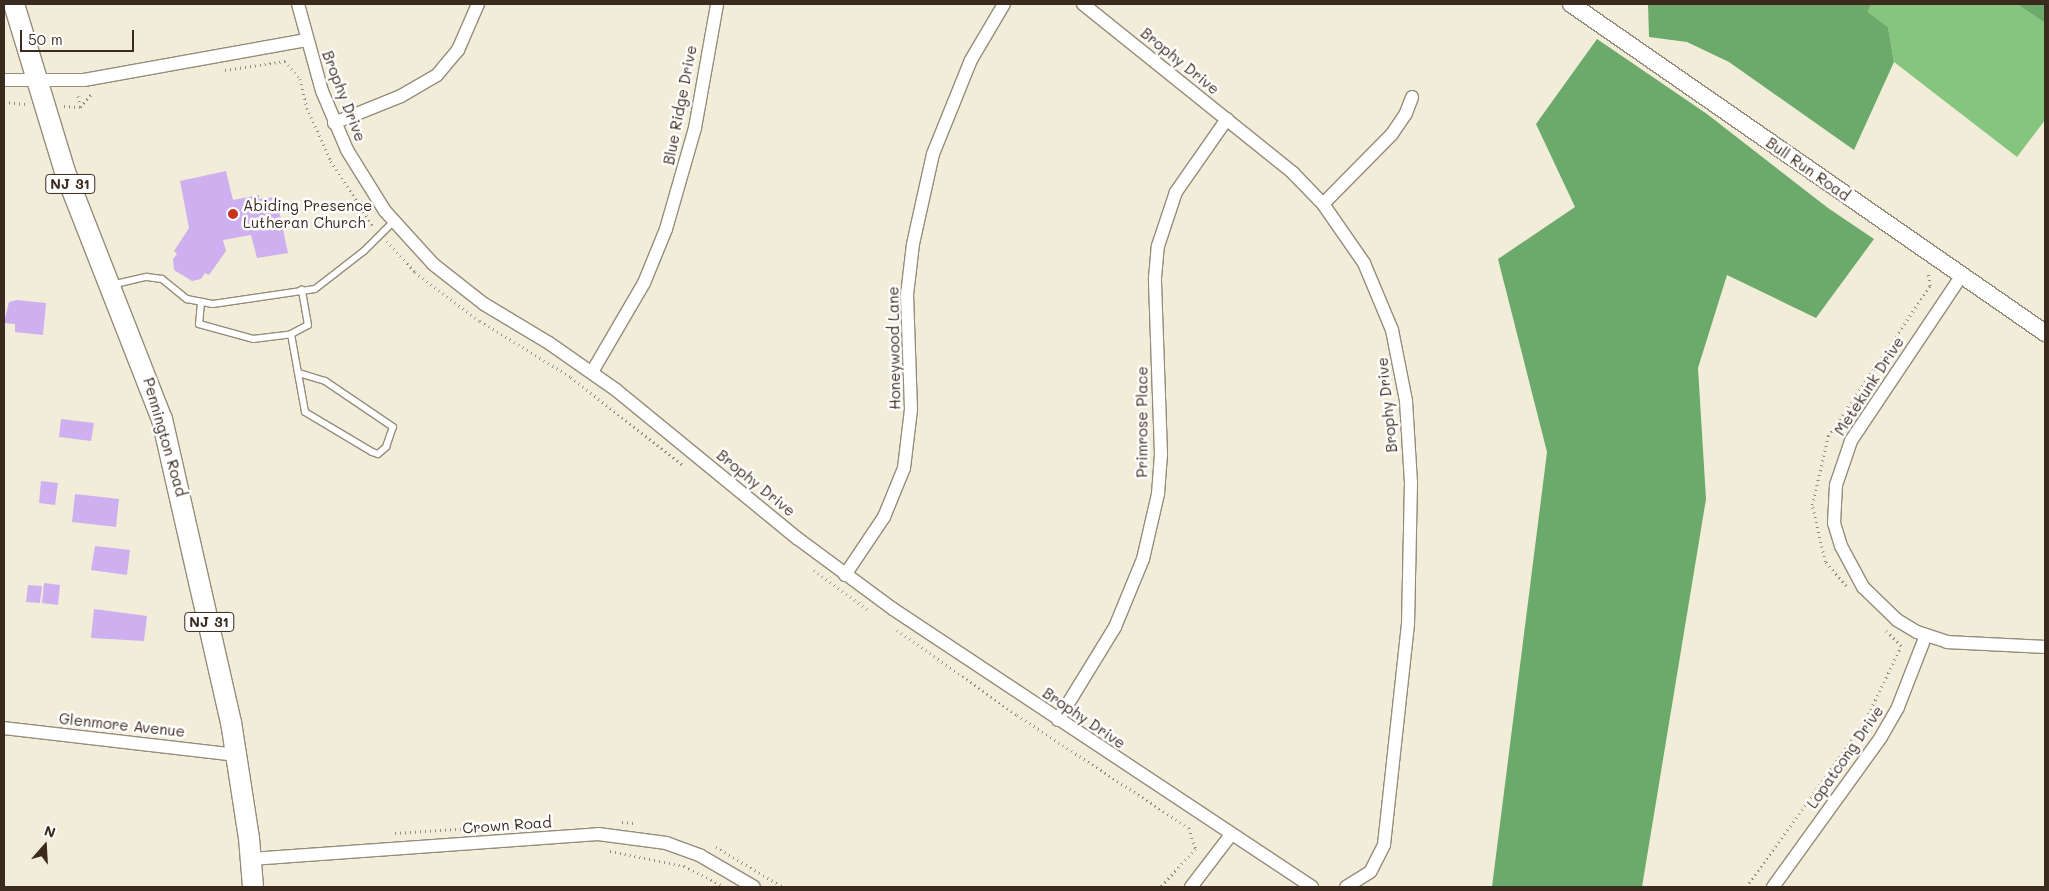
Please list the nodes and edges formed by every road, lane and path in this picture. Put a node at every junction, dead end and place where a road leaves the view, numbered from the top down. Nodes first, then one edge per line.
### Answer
1 (14, 4) edge
2 (298, 4) edge
3 (478, 4) edge
4 (717, 4) edge
5 (1004, 4) edge
6 (1083, 4) edge
7 (1571, 4) edge
8 (306, 40) junction
9 (4, 80) edge
10 (36, 81) junction
11 (1412, 97) dead end
12 (1227, 119) junction
13 (334, 123) junction
14 (1323, 204) junction
15 (394, 221) junction
16 (1962, 275) junction
17 (110, 285) junction
18 (302, 290) junction
19 (201, 302) junction
20 (2045, 333) edge
21 (291, 334) junction
22 (592, 372) junction
23 (299, 373) junction
24 (845, 575) junction
25 (1926, 635) junction
26 (2045, 647) edge
27 (1058, 720) junction
28 (4, 728) edge
29 (237, 755) junction
30 (1230, 836) junction
31 (607, 850) dead end
32 (251, 859) junction
33 (253, 887) edge
34 (724, 887) edge
35 (754, 887) edge
36 (1191, 887) edge
37 (1312, 887) edge
38 (1346, 887) edge
39 (1772, 887) edge

1 - 10 main road, Pennington Road / NJ 31
2 - 8 street, Brophy Drive
3 - 13 street
4 - 22 street, Blue Ridge Drive
5 - 24 street, Honeywood Lane
6 - 12 street, Brophy Drive
7 - 16 street, Bull Run Road
8 - 10 street
8 - 13 street, Brophy Drive
9 - 10 street
10 - 17 main road, Pennington Road / NJ 31
11 - 14 street
12 - 14 street, Brophy Drive
12 - 27 street, Primrose Place
13 - 15 street, Brophy Drive
14 - 38 street, Brophy Drive
15 - 18 lane
15 - 22 street, Brophy Drive
16 - 20 street, Bull Run Road
16 - 25 street, Metekunk Drive
17 - 19 lane
17 - 29 main road, Pennington Road / NJ 31
18 - 19 lane
18 - 21 lane
19 - 21 lane
21 - 23 lane
22 - 24 street, Brophy Drive
23 - 23 lane
24 - 27 street, Brophy Drive
25 - 26 street, Metekunk Drive
25 - 39 street, Lopatcong Drive
27 - 30 street, Brophy Drive
28 - 29 street, Glenmore Avenue
29 - 32 main road, Pennington Road / NJ 31
30 - 36 street
30 - 37 street, Brophy Drive
31 - 34 path
32 - 33 main road, Pennington Road / NJ 31
32 - 35 street, Crown Road

